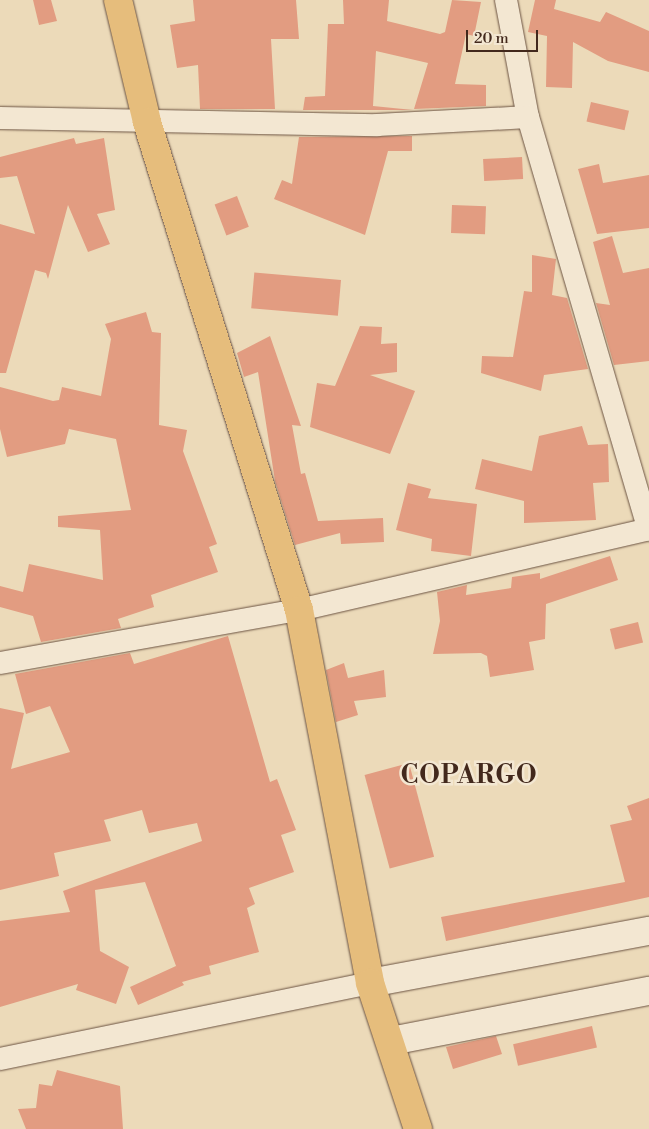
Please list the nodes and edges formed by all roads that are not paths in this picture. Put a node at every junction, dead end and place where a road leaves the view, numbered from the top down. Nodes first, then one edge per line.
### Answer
1 (118, 0) edge
2 (506, 0) edge
3 (528, 117) junction
4 (0, 118) edge
5 (147, 122) junction
6 (649, 529) edge
7 (300, 610) junction
8 (0, 664) edge
9 (649, 931) edge
10 (370, 983) junction
11 (649, 991) edge
12 (391, 1041) junction
13 (0, 1060) edge
14 (418, 1129) edge

1 - 5 highway
2 - 3 street
3 - 5 street
3 - 6 street
4 - 5 street
5 - 7 highway
6 - 7 street
7 - 8 street
7 - 10 highway
9 - 10 street
10 - 12 highway
10 - 13 street
11 - 12 street
12 - 14 highway

